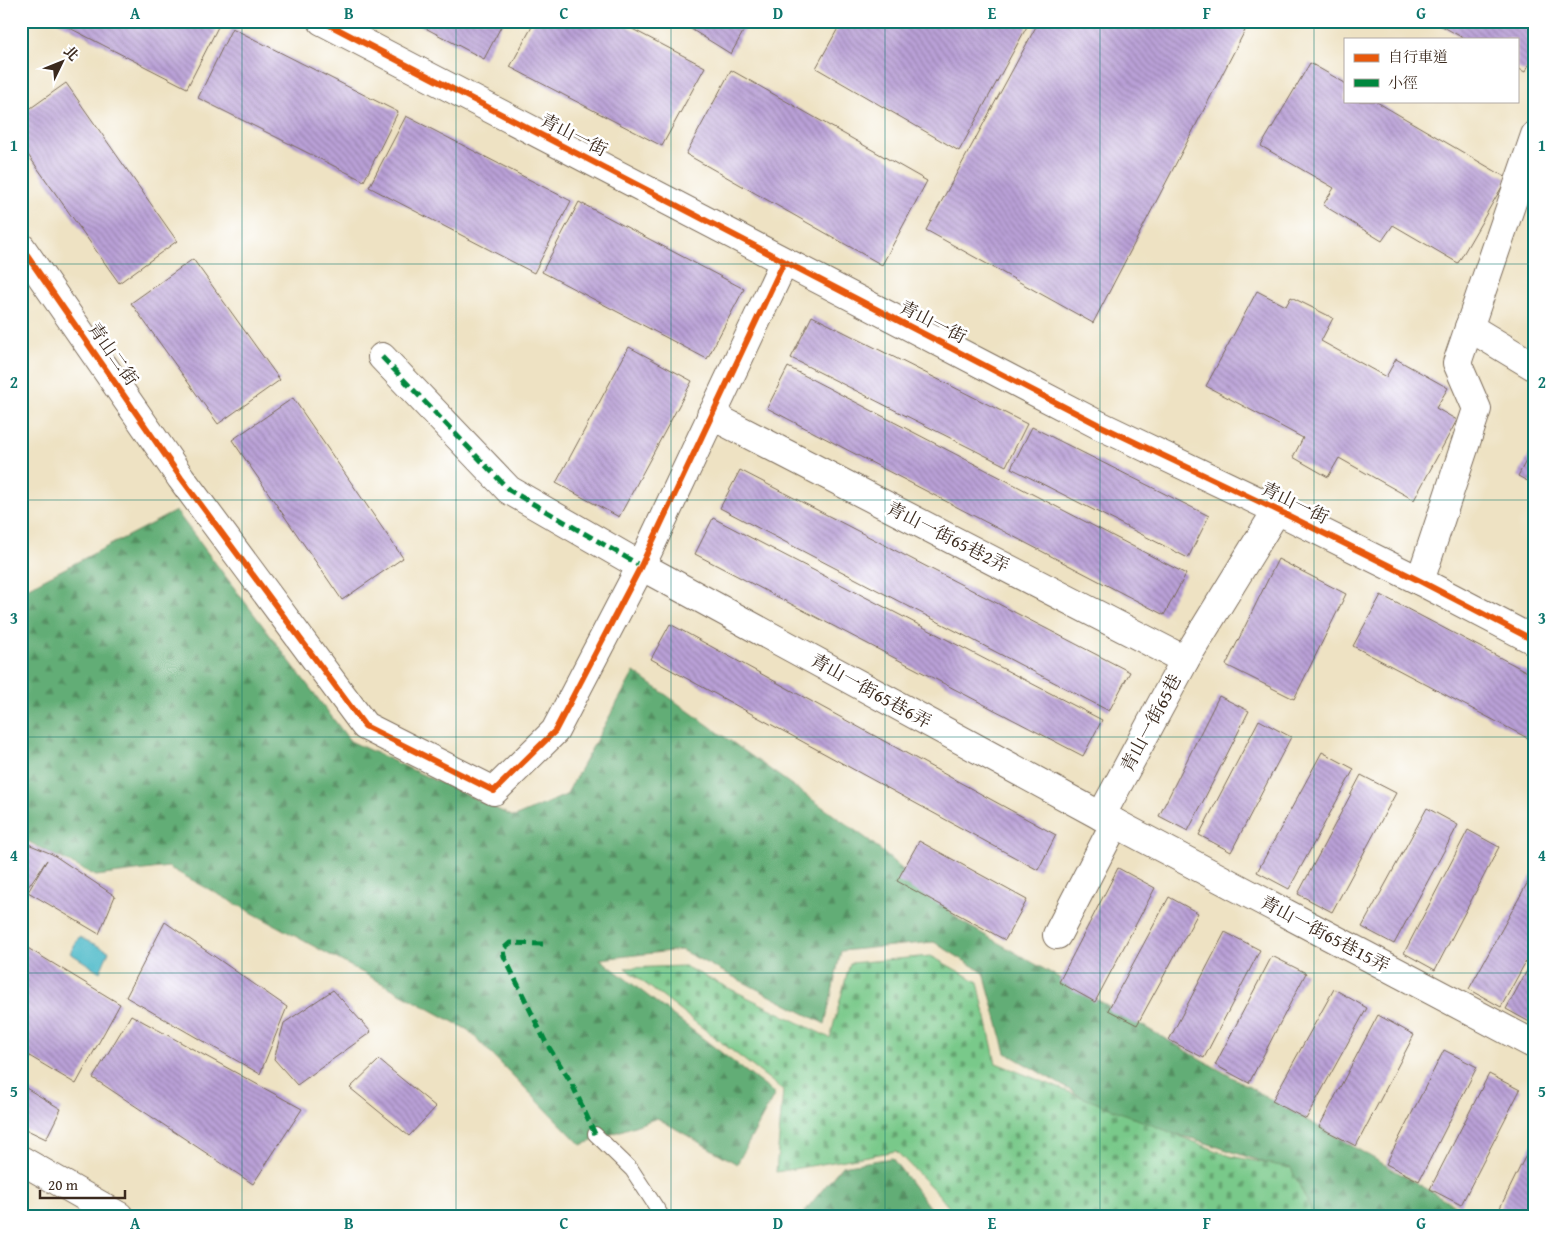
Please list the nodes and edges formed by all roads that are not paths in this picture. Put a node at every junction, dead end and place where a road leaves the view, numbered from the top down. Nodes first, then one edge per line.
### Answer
1 (322, 21) edge
2 (1535, 135) edge
3 (21, 247) edge
4 (784, 262) junction
5 (1470, 327) junction
6 (382, 357) dead end
7 (1535, 367) edge
8 (711, 415) junction
9 (1277, 510) junction
10 (641, 566) junction
11 (1420, 581) junction
12 (1535, 641) edge
13 (1185, 660) junction
14 (1108, 819) junction
15 (1056, 935) dead end
16 (1535, 1045) edge
17 (595, 1134) dead end
18 (21, 1160) edge
19 (119, 1216) edge
20 (662, 1216) edge

1 - 4 street, 青山一街
2 - 5 street
3 - 10 street, 青山二街
4 - 8 street
4 - 9 street, 青山一街
5 - 7 street
5 - 11 street
6 - 10 street, 青山一街65巷6弄
8 - 10 street
8 - 13 street, 青山一街65巷2弄
9 - 11 street, 青山一街
9 - 13 street, 青山一街65巷
10 - 14 street, 青山一街65巷6弄
11 - 12 street, 青山一街
13 - 14 street, 青山一街65巷
14 - 15 street, 青山一街65巷
14 - 16 street, 青山一街65巷15弄
17 - 20 lane
18 - 19 street

